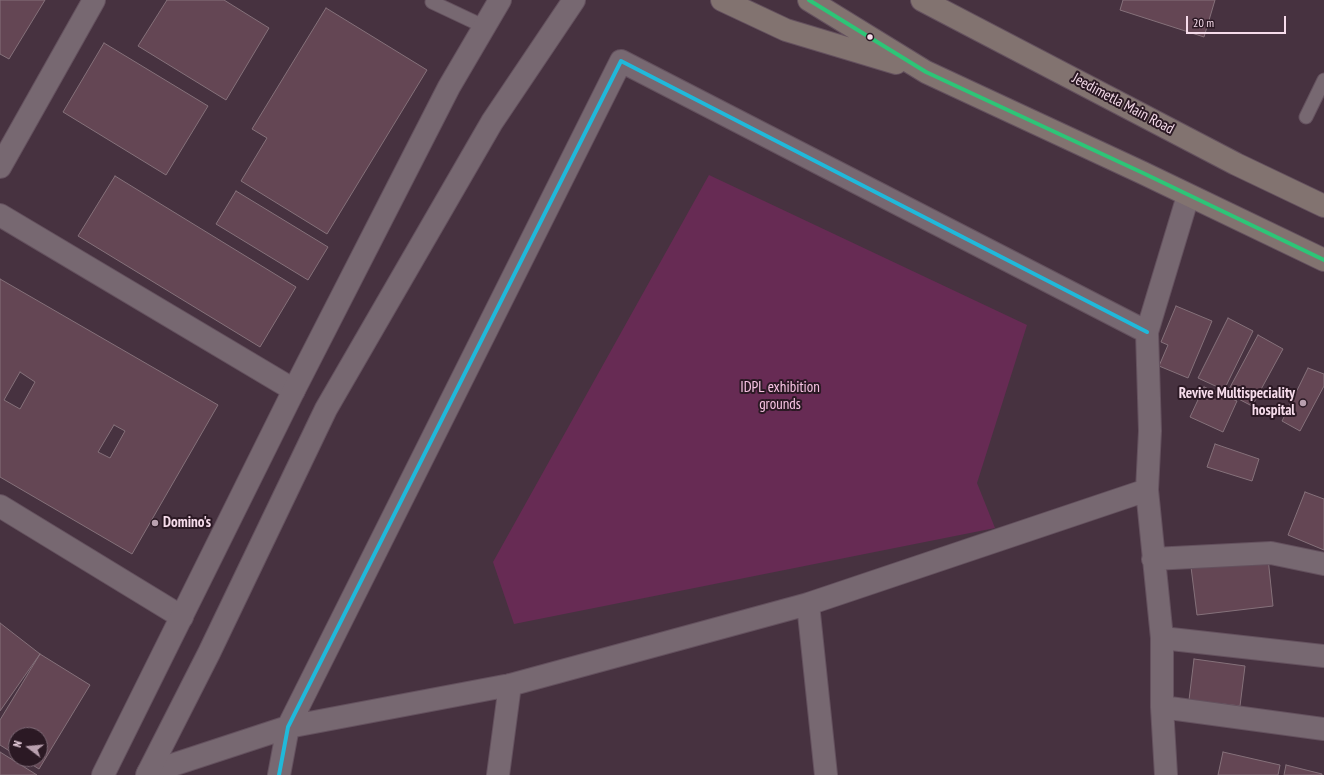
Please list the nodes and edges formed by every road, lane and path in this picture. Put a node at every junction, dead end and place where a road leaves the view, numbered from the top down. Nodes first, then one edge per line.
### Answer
1 (94, 0) edge
2 (500, 0) edge
3 (574, 0) edge
4 (722, 0) edge
5 (809, 0) edge
6 (922, 0) edge
7 (432, 2) dead end
8 (484, 27) junction
9 (926, 72) junction
10 (1324, 80) edge
11 (1306, 117) dead end
12 (0, 167) edge
13 (1188, 196) junction
14 (1324, 206) edge
15 (0, 215) edge
16 (1324, 260) edge
17 (1147, 332) junction
18 (294, 390) junction
19 (1147, 490) junction
20 (0, 506) edge
21 (1153, 559) junction
22 (1324, 564) edge
23 (808, 604) junction
24 (182, 617) junction
25 (1162, 638) junction
26 (1324, 656) edge
27 (510, 685) junction
28 (1162, 707) junction
29 (288, 727) junction
30 (1324, 729) edge
31 (148, 774) edge
32 (103, 775) edge
33 (279, 775) edge
34 (498, 775) edge
35 (826, 775) edge
36 (1166, 775) edge

1 - 12 street
2 - 8 street
3 - 31 street
4 - 9 main road
5 - 9 main road
6 - 14 main road, Jeedimetla Main Road
7 - 8 lane
8 - 18 street
9 - 13 main road
10 - 11 lane
13 - 16 main road
13 - 17 street
15 - 18 street
17 - 19 street
17 - 29 street
18 - 24 street
19 - 21 street
19 - 23 street
20 - 24 street
21 - 22 street
21 - 25 street
23 - 27 street
23 - 35 street
24 - 32 street
25 - 26 street
25 - 28 street
27 - 29 street
27 - 34 street
28 - 30 street
28 - 36 street
29 - 31 street
29 - 33 street

